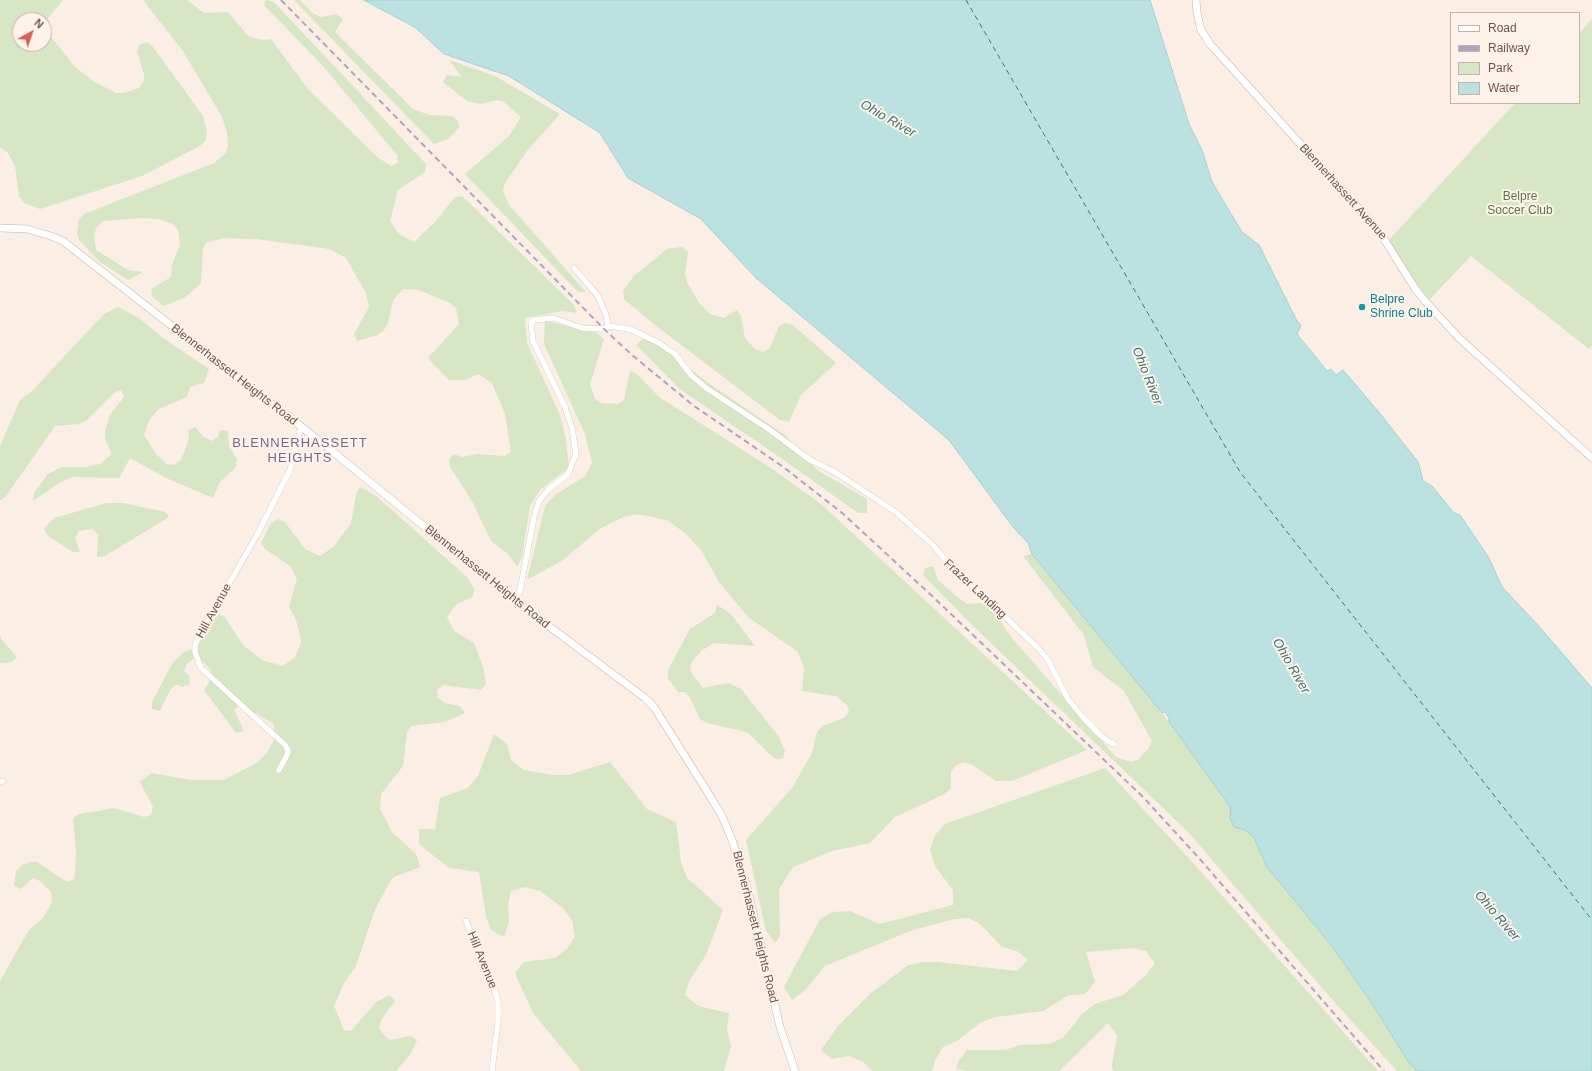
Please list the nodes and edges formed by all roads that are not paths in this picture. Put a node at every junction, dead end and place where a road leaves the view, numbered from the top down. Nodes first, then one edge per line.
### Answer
1 (1196, 0) edge
2 (0, 228) edge
3 (574, 268) dead end
4 (608, 326) junction
5 (301, 428) junction
6 (1592, 458) edge
7 (514, 600) junction
8 (1114, 744) dead end
9 (280, 770) dead end
10 (466, 920) dead end
11 (492, 1071) edge
12 (795, 1071) edge

1 - 6 street, Blennerhassett Avenue
2 - 5 street, Blennerhassett Heights Road
3 - 4 street
4 - 7 street, Frazer Landing
4 - 8 street, Frazer Landing
5 - 7 street, Blennerhassett Heights Road
5 - 9 street, Hill Avenue
7 - 12 street, Blennerhassett Heights Road
10 - 11 street, Hill Avenue

